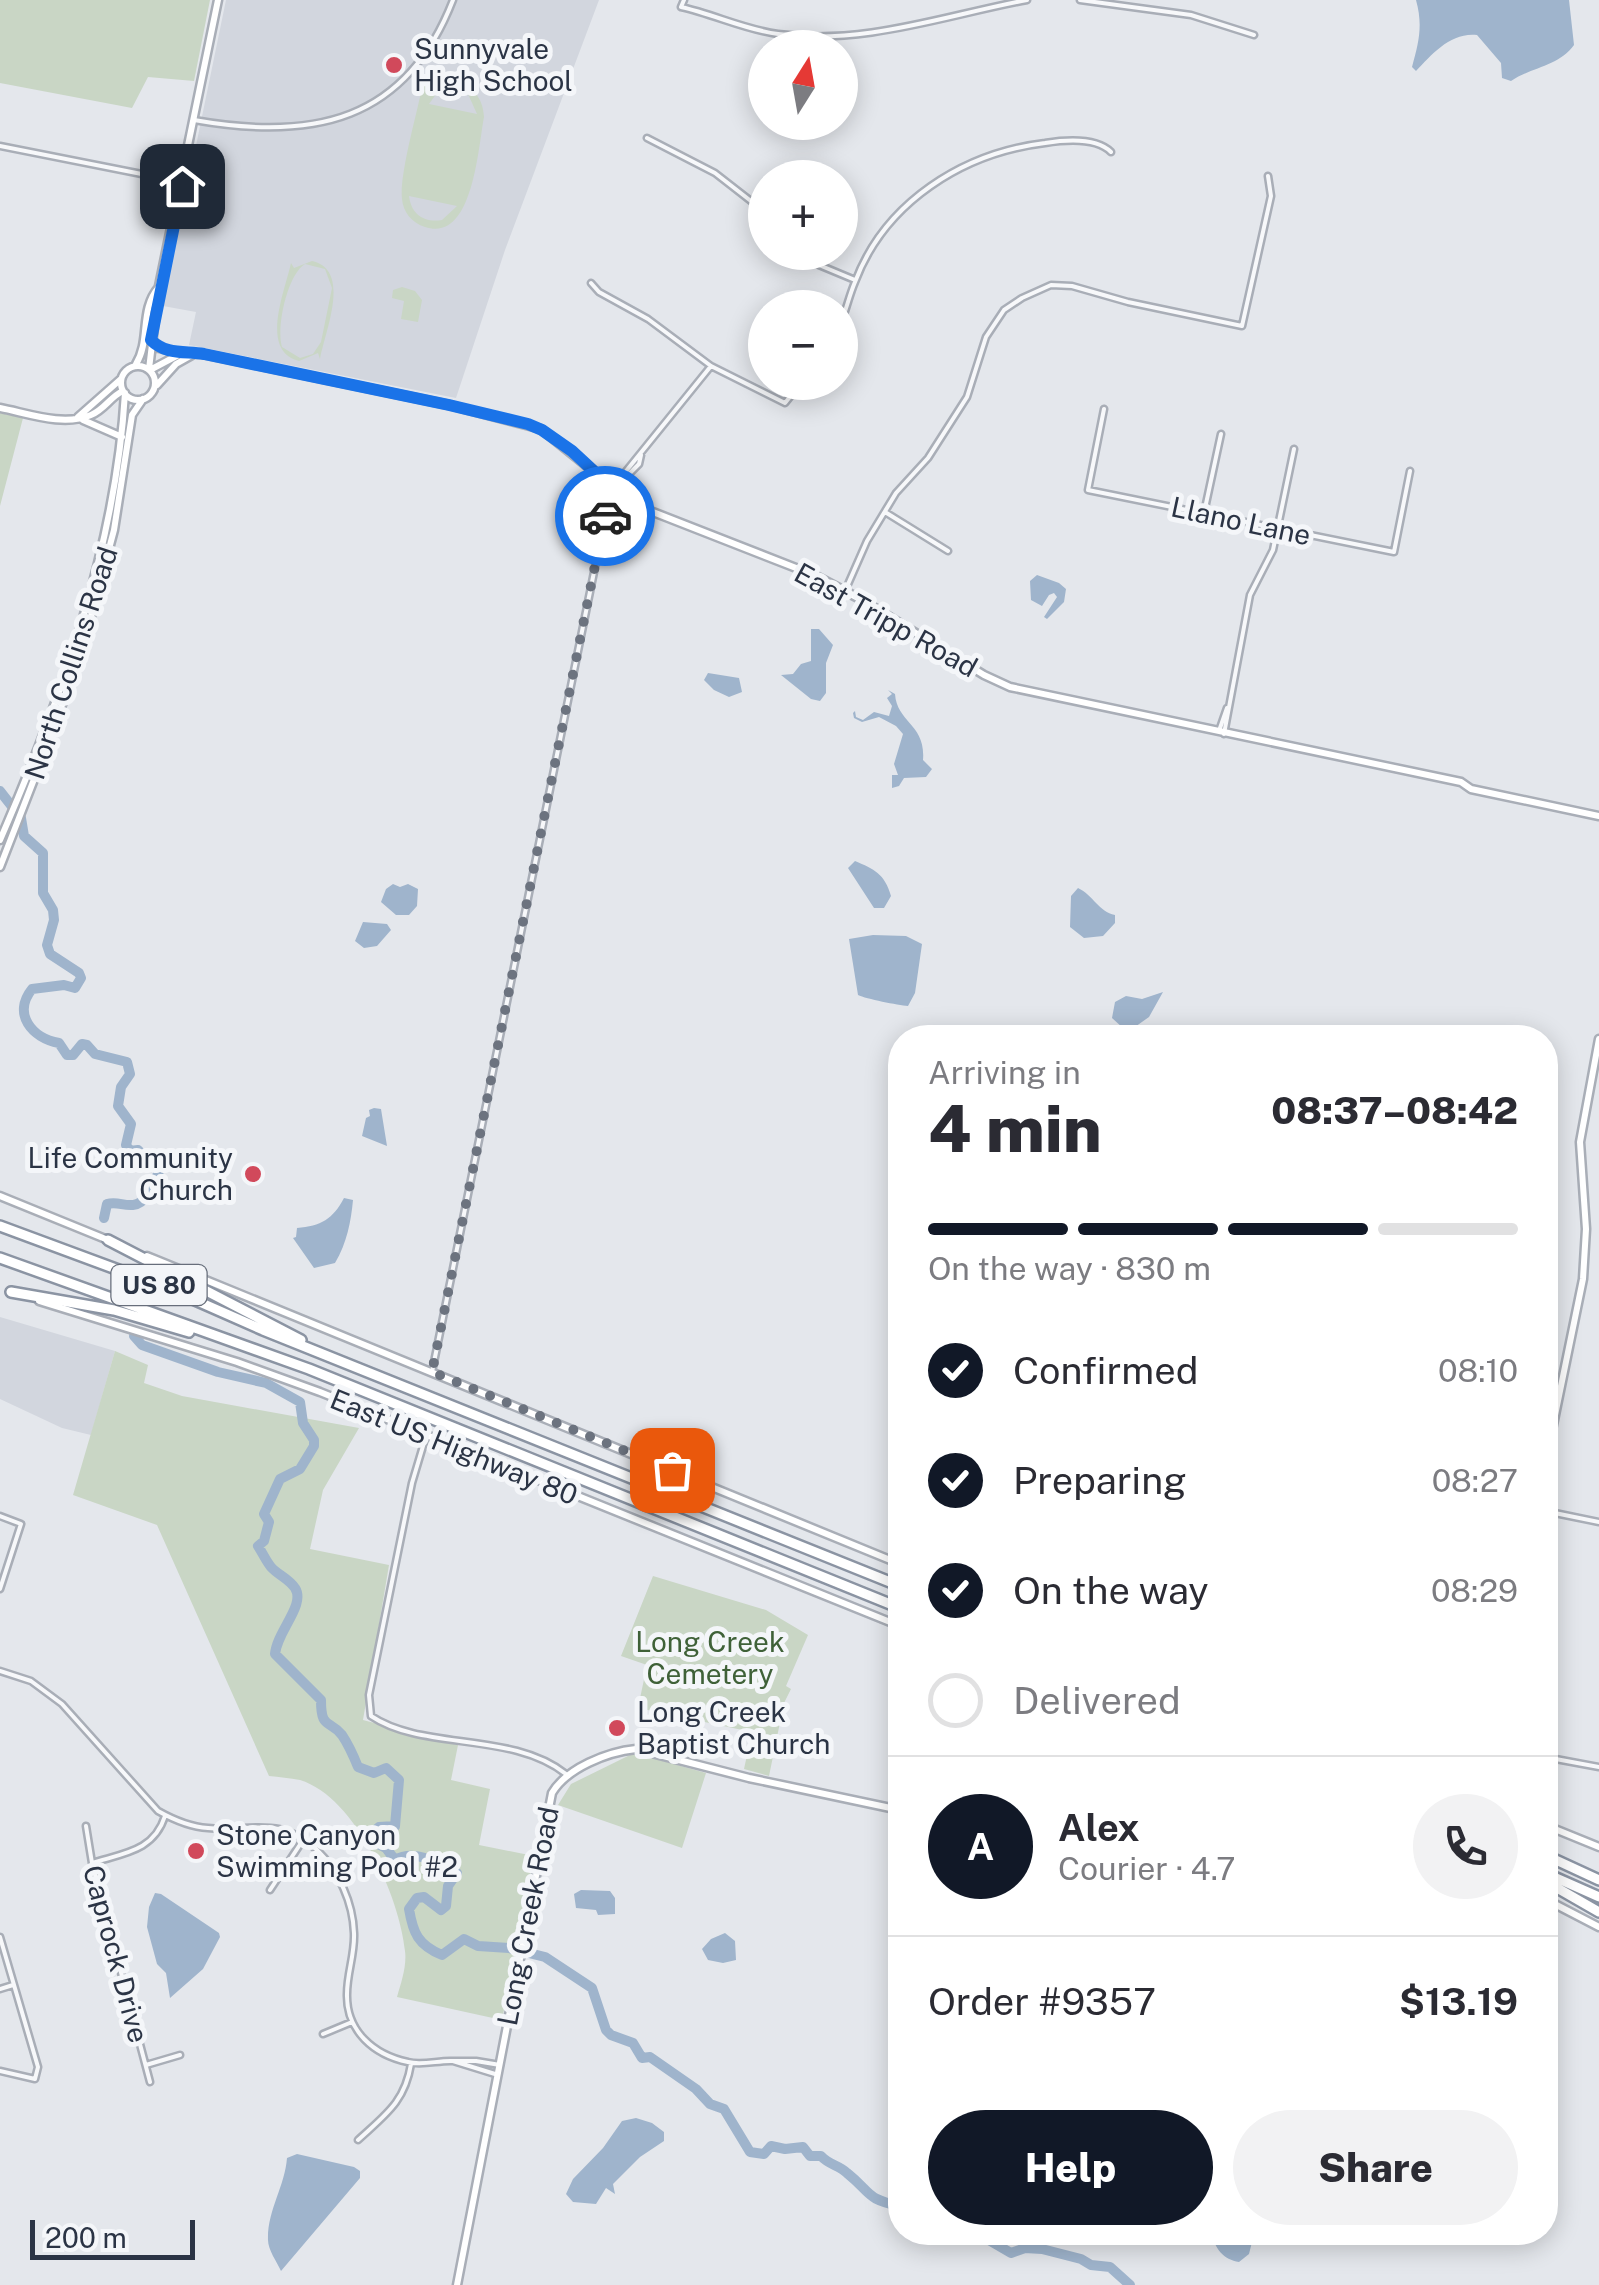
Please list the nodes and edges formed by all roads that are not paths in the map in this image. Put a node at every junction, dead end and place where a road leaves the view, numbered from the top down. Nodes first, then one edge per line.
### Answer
1 (218, 0) edge
2 (453, 0) edge
3 (684, 0) edge
4 (1028, 0) edge
5 (1080, 0) edge
6 (1155, 0) edge
7 (1153, 8) junction
8 (1254, 35) dead end
9 (194, 120) junction
10 (648, 138) dead end
11 (0, 146) edge
12 (1111, 152) dead end
13 (1268, 176) dead end
14 (183, 182) junction
15 (748, 199) edge
16 (831, 270) edge
17 (855, 280) junction
18 (591, 283) dead end
19 (160, 286) junction
20 (852, 290) edge
21 (151, 340) junction
22 (182, 353) junction
23 (204, 354) junction
24 (134, 366) junction
25 (711, 366) junction
26 (150, 370) junction
27 (122, 379) junction
28 (748, 384) edge
29 (155, 388) junction
30 (124, 392) junction
31 (144, 399) junction
32 (0, 408) edge
33 (1104, 409) dead end
34 (78, 418) junction
35 (1221, 434) dead end
36 (123, 438) junction
37 (1294, 450) dead end
38 (1410, 471) dead end
39 (613, 489) junction
40 (117, 493) junction
41 (884, 512) junction
42 (1204, 514) junction
43 (1279, 529) junction
44 (948, 550) dead end
45 (845, 591) junction
46 (1222, 733) junction
47 (30, 779) junction
48 (1599, 816) edge
49 (0, 840) edge
50 (0, 867) edge
51 (1599, 1039) edge
52 (0, 1196) edge
53 (0, 1226) edge
54 (108, 1240) junction
55 (0, 1258) edge
56 (0, 1288) edge
57 (11, 1292) junction
58 (316, 1350) junction
59 (309, 1369) junction
60 (432, 1372) junction
61 (1558, 1401) edge
62 (426, 1436) junction
63 (1558, 1513) edge
64 (0, 1516) edge
65 (1599, 1522) edge
66 (888, 1559) edge
67 (888, 1581) edge
68 (0, 1589) edge
69 (888, 1603) edge
70 (888, 1621) edge
71 (0, 1670) edge
72 (1558, 1759) edge
73 (1599, 1767) edge
74 (566, 1774) junction
75 (888, 1807) edge
76 (165, 1816) junction
77 (86, 1826) dead end
78 (1558, 1831) edge
79 (304, 1840) junction
80 (1599, 1848) edge
81 (1558, 1861) edge
82 (92, 1863) junction
83 (1558, 1879) edge
84 (1599, 1880) edge
85 (1558, 1888) edge
86 (270, 1890) dead end
87 (1599, 1897) edge
88 (1558, 1906) edge
89 (1599, 1912) edge
90 (1599, 1927) edge
91 (0, 1936) edge
92 (13, 1985) junction
93 (0, 1989) edge
94 (352, 2022) junction
95 (322, 2034) dead end
96 (180, 2056) dead end
97 (411, 2064) junction
98 (145, 2065) junction
99 (499, 2070) junction
100 (0, 2071) edge
101 (150, 2082) dead end
102 (358, 2140) dead end
103 (458, 2285) edge

1 - 9 street
2 - 9 street
3 - 4 street
5 - 7 street
6 - 7 street
7 - 8 street
9 - 14 street
10 - 15 street
11 - 14 street
12 - 17 street
13 - 41 street
14 - 19 street
16 - 17 street
17 - 20 street
18 - 25 street
19 - 21 street
19 - 24 street
21 - 22 street
21 - 26 street
22 - 23 street, East Tripp Road
22 - 26 street
23 - 29 street
23 - 39 street, East Tripp Road
24 - 26 street
24 - 27 street
25 - 28 street
25 - 39 street
26 - 29 street
27 - 30 street
27 - 34 street
29 - 31 street
30 - 31 street
30 - 34 street
30 - 36 street, North Collins Road
31 - 40 street, North Collins Road
32 - 34 street
33 - 42 street, Llano Lane
34 - 36 street
35 - 42 street
36 - 40 street, North Collins Road
37 - 43 street
38 - 43 street, Llano Lane
39 - 45 street, East Tripp Road
39 - 60 street
40 - 47 street, North Collins Road
41 - 44 street
41 - 45 street
42 - 43 street, Llano Lane
43 - 46 street
45 - 46 street, East Tripp Road
46 - 48 street, East Tripp Road
47 - 49 street, North Collins Road
47 - 50 street, North Collins Road
51 - 61 street
52 - 54 street
53 - 58 highway, US 80
54 - 58 highway
54 - 60 street
55 - 59 highway, US 80
56 - 57 street, East US Highway 80
57 - 59 highway
57 - 62 street, East US Highway 80
58 - 67 highway, US 80
59 - 69 highway, US 80
60 - 66 street
62 - 70 street, East US Highway 80
62 - 74 street
63 - 65 street
64 - 68 street
71 - 76 street
72 - 73 street
74 - 75 street, Long Creek Road
74 - 99 street, Long Creek Road
76 - 79 street
76 - 82 street
77 - 82 street, Caprock Drive
78 - 80 street
79 - 86 street
79 - 94 street
81 - 84 highway
82 - 98 street, Caprock Drive
83 - 87 highway
85 - 89 highway
88 - 90 street
91 - 92 street
92 - 93 street
92 - 100 street
94 - 95 street
94 - 97 street
96 - 98 street
97 - 99 street
97 - 102 street
98 - 101 street, Caprock Drive
99 - 103 street, Long Creek Road

